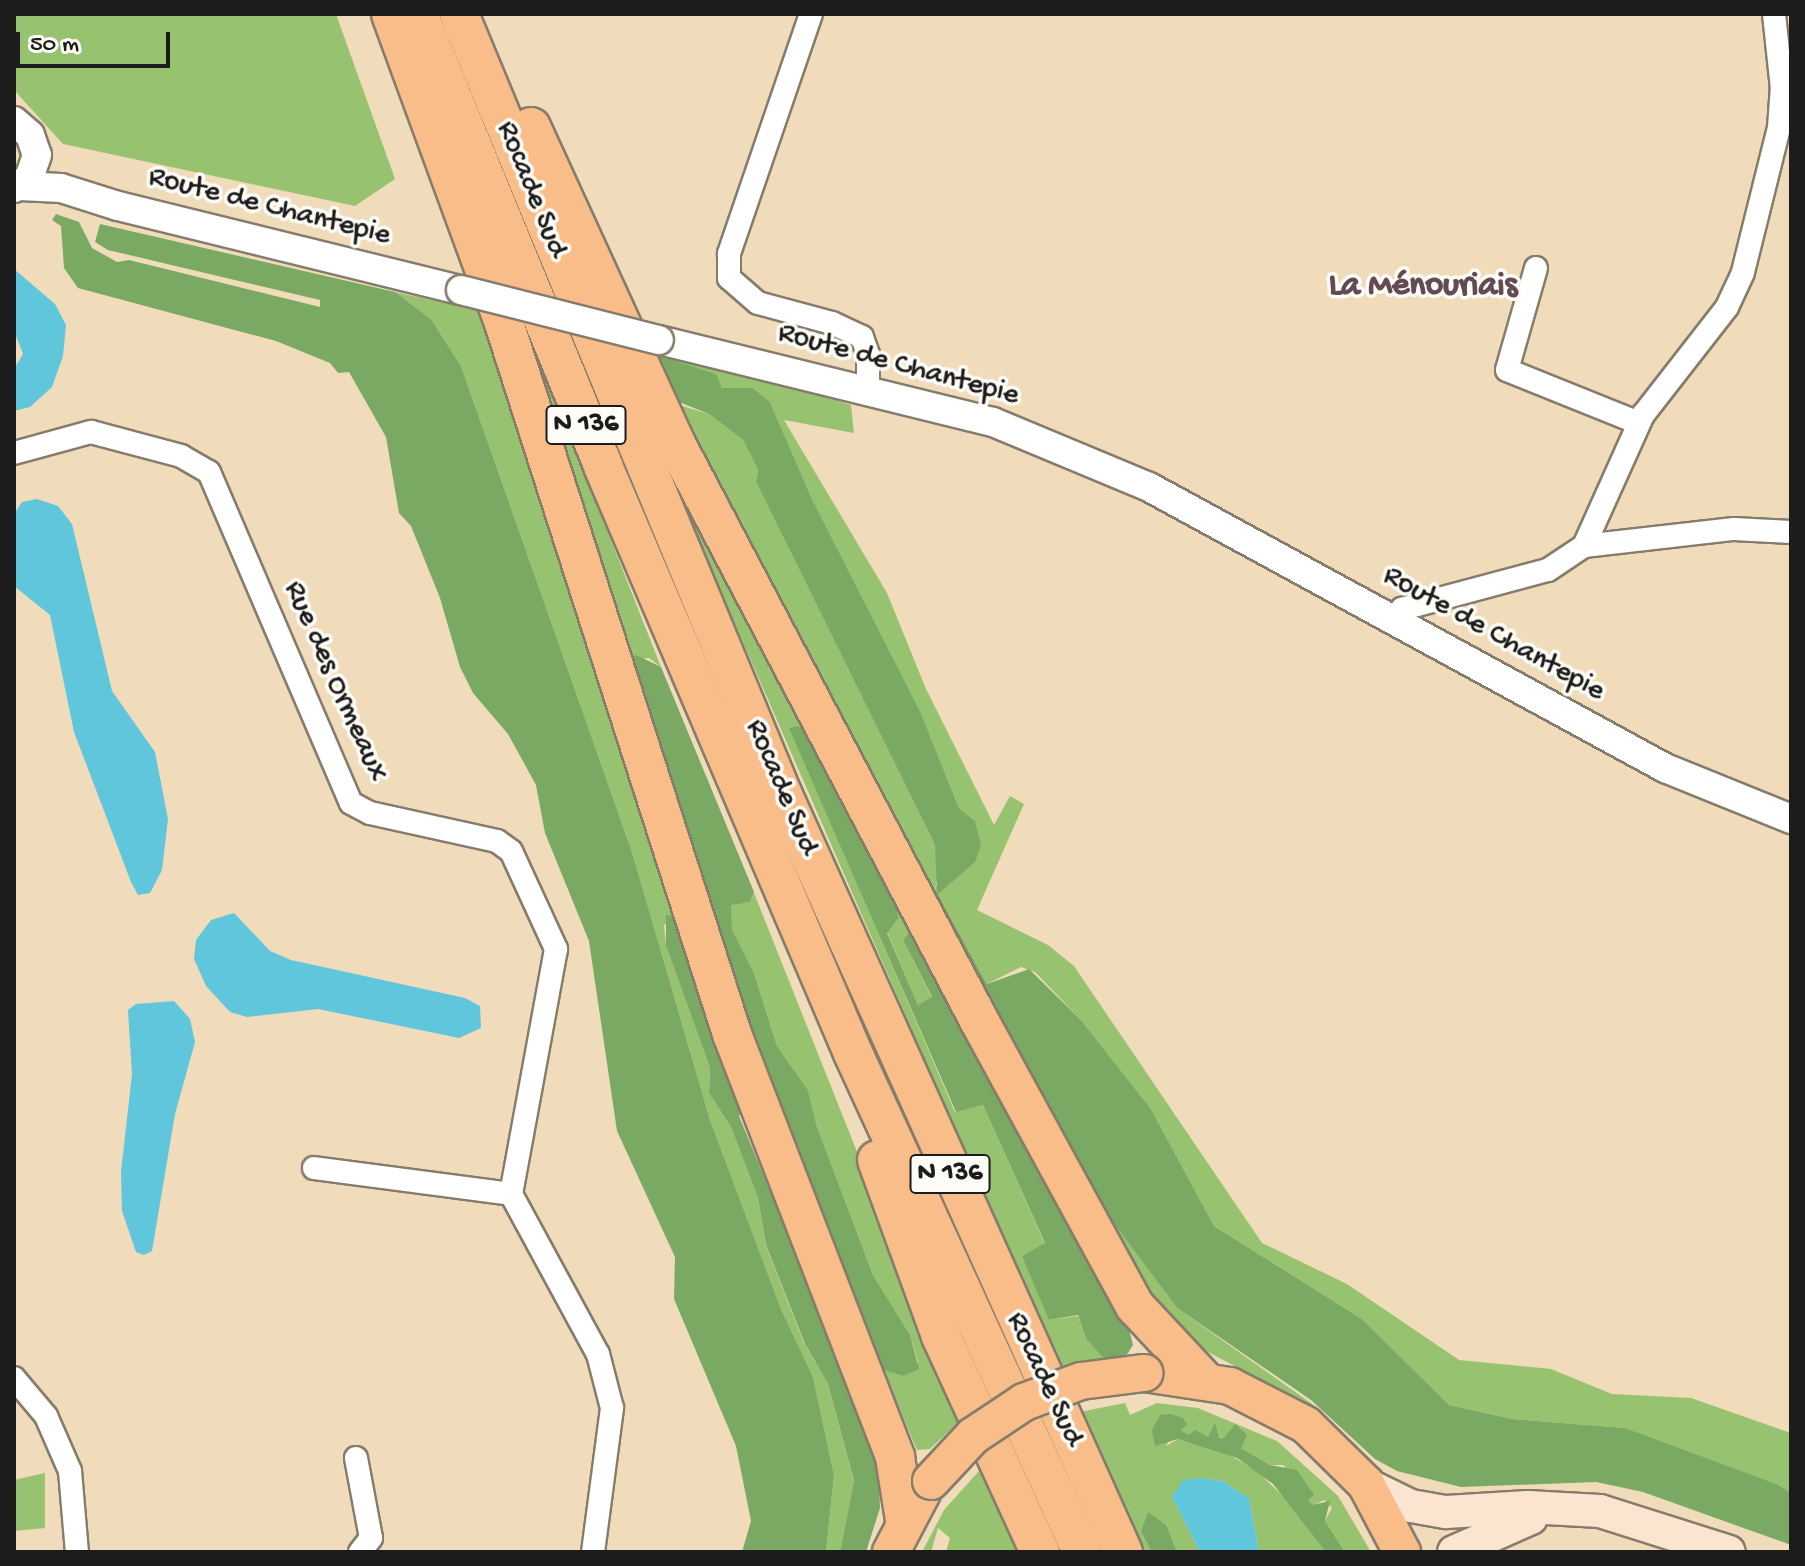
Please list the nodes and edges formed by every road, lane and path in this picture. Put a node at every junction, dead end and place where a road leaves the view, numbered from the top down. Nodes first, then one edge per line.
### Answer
1 (391, 14) edge
2 (418, 14) edge
3 (459, 14) edge
4 (482, 14) edge
5 (811, 14) edge
6 (1774, 14) edge
7 (14, 121) edge
8 (37, 155) junction
9 (17, 187) edge
10 (61, 188) junction
11 (1536, 268) dead end
12 (868, 390) junction
13 (1639, 423) junction
14 (14, 453) edge
15 (1791, 532) edge
16 (1584, 546) junction
17 (1394, 620) junction
18 (1791, 819) edge
19 (853, 1053) junction
20 (314, 1168) dead end
21 (511, 1194) junction
22 (14, 1378) edge
23 (1203, 1379) junction
24 (356, 1458) dead end
25 (1366, 1484) junction
26 (1561, 1508) junction
27 (898, 1536) edge
28 (77, 1552) edge
29 (360, 1552) edge
30 (593, 1552) edge
31 (1040, 1552) edge
32 (1082, 1552) edge
33 (1123, 1552) edge
34 (1402, 1552) edge
35 (1454, 1552) edge
36 (1729, 1552) edge

1 - 27 highway
2 - 19 highway, Rocade Sud / N 136
3 - 33 highway, Rocade Sud / N 136
4 - 23 highway
5 - 12 street
6 - 13 street
7 - 8 street
8 - 9 street
8 - 10 street
9 - 10 street, Route de Chantepie
10 - 12 street, Route de Chantepie, bridge
11 - 13 street
12 - 17 street, Route de Chantepie
13 - 16 street
14 - 21 street, Rue des Ormeaux
15 - 16 street
16 - 17 street
17 - 18 street, Route de Chantepie
19 - 31 highway
19 - 32 highway, Rocade Sud / N 136
20 - 21 street
21 - 30 street
22 - 28 street
23 - 25 main road
23 - 27 main road, bridge
24 - 29 street
25 - 26 main road
25 - 34 main road
26 - 35 main road
26 - 36 main road

